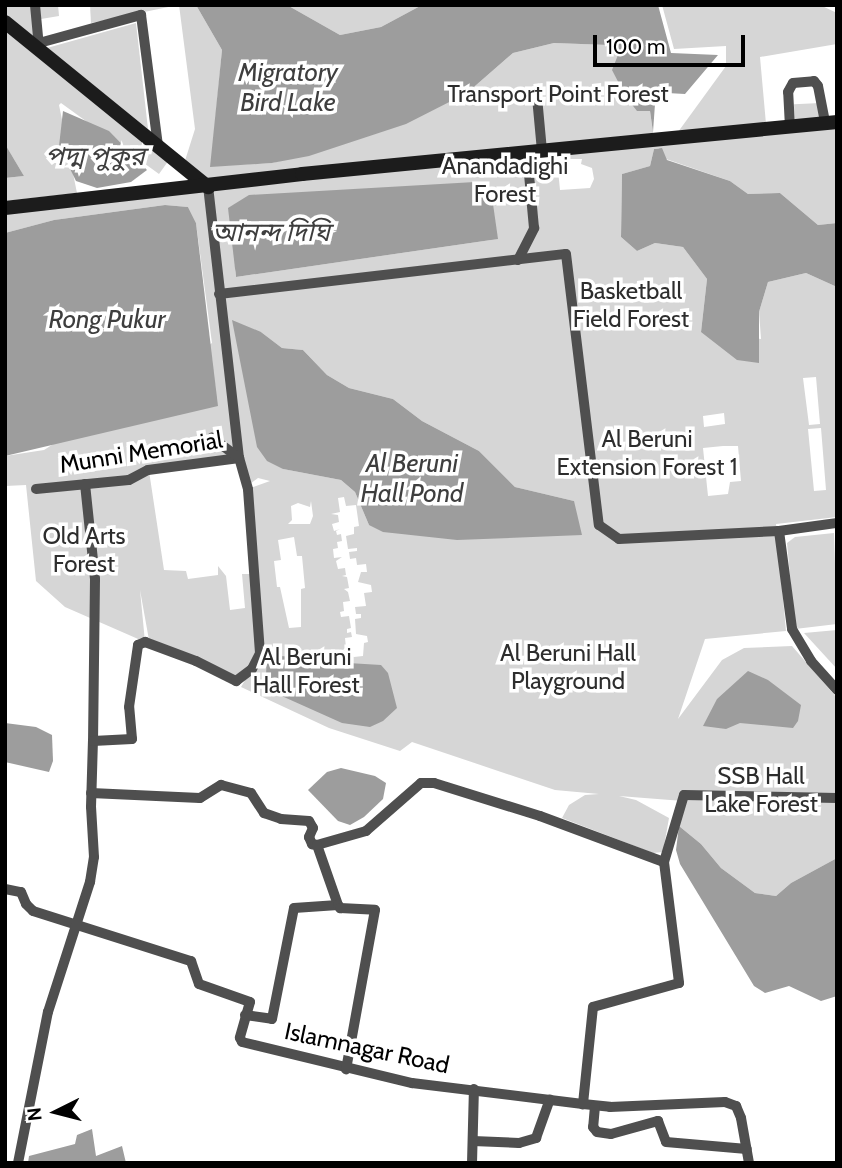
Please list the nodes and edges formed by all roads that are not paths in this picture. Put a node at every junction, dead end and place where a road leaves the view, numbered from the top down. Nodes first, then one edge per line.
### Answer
1 (35, 5) edge
2 (5, 22) edge
3 (39, 46) junction
4 (537, 97) dead end
5 (831, 122) edge
6 (790, 127) junction
7 (158, 146) junction
8 (535, 151) junction
9 (208, 187) junction
10 (5, 208) edge
11 (518, 260) junction
12 (219, 294) junction
13 (212, 438) dead end
14 (239, 458) junction
15 (85, 484) junction
16 (36, 489) dead end
17 (837, 523) edge
18 (779, 531) junction
19 (837, 690) edge
20 (93, 741) junction
21 (91, 793) junction
22 (837, 798) edge
23 (317, 845) junction
24 (664, 862) junction
25 (5, 889) edge
26 (338, 905) junction
27 (78, 927) junction
28 (245, 1015) junction
29 (346, 1069) junction
30 (474, 1089) junction
31 (550, 1099) junction
32 (583, 1104) junction
33 (595, 1106) junction
34 (473, 1141) junction
35 (747, 1149) junction
36 (18, 1163) edge
37 (472, 1163) edge
38 (749, 1163) edge

1 - 3 street
2 - 3 street
3 - 7 street
3 - 7 street
4 - 8 street
5 - 6 street
5 - 6 street
6 - 8 street
7 - 9 street
8 - 9 street
8 - 11 street
9 - 10 street
9 - 12 street, Munni Memorial
11 - 12 street
11 - 18 street
12 - 14 street, Munni Memorial
13 - 14 street
14 - 15 street, Munni Memorial
14 - 20 street
15 - 16 street, Munni Memorial
15 - 20 street
17 - 18 street
18 - 19 street
20 - 21 street
21 - 23 street
21 - 27 street
22 - 24 street
23 - 24 street
23 - 26 street
24 - 32 street
25 - 27 street, Islamnagar Road
26 - 28 street
26 - 29 street
27 - 28 street, Islamnagar Road
27 - 36 street
28 - 29 street, Islamnagar Road
29 - 30 street, Islamnagar Road
30 - 31 street, Islamnagar Road
30 - 34 street
31 - 32 street, Islamnagar Road
31 - 34 street
32 - 33 street, Islamnagar Road
33 - 35 street, Islamnagar Road
33 - 35 street
34 - 37 street
35 - 38 street

